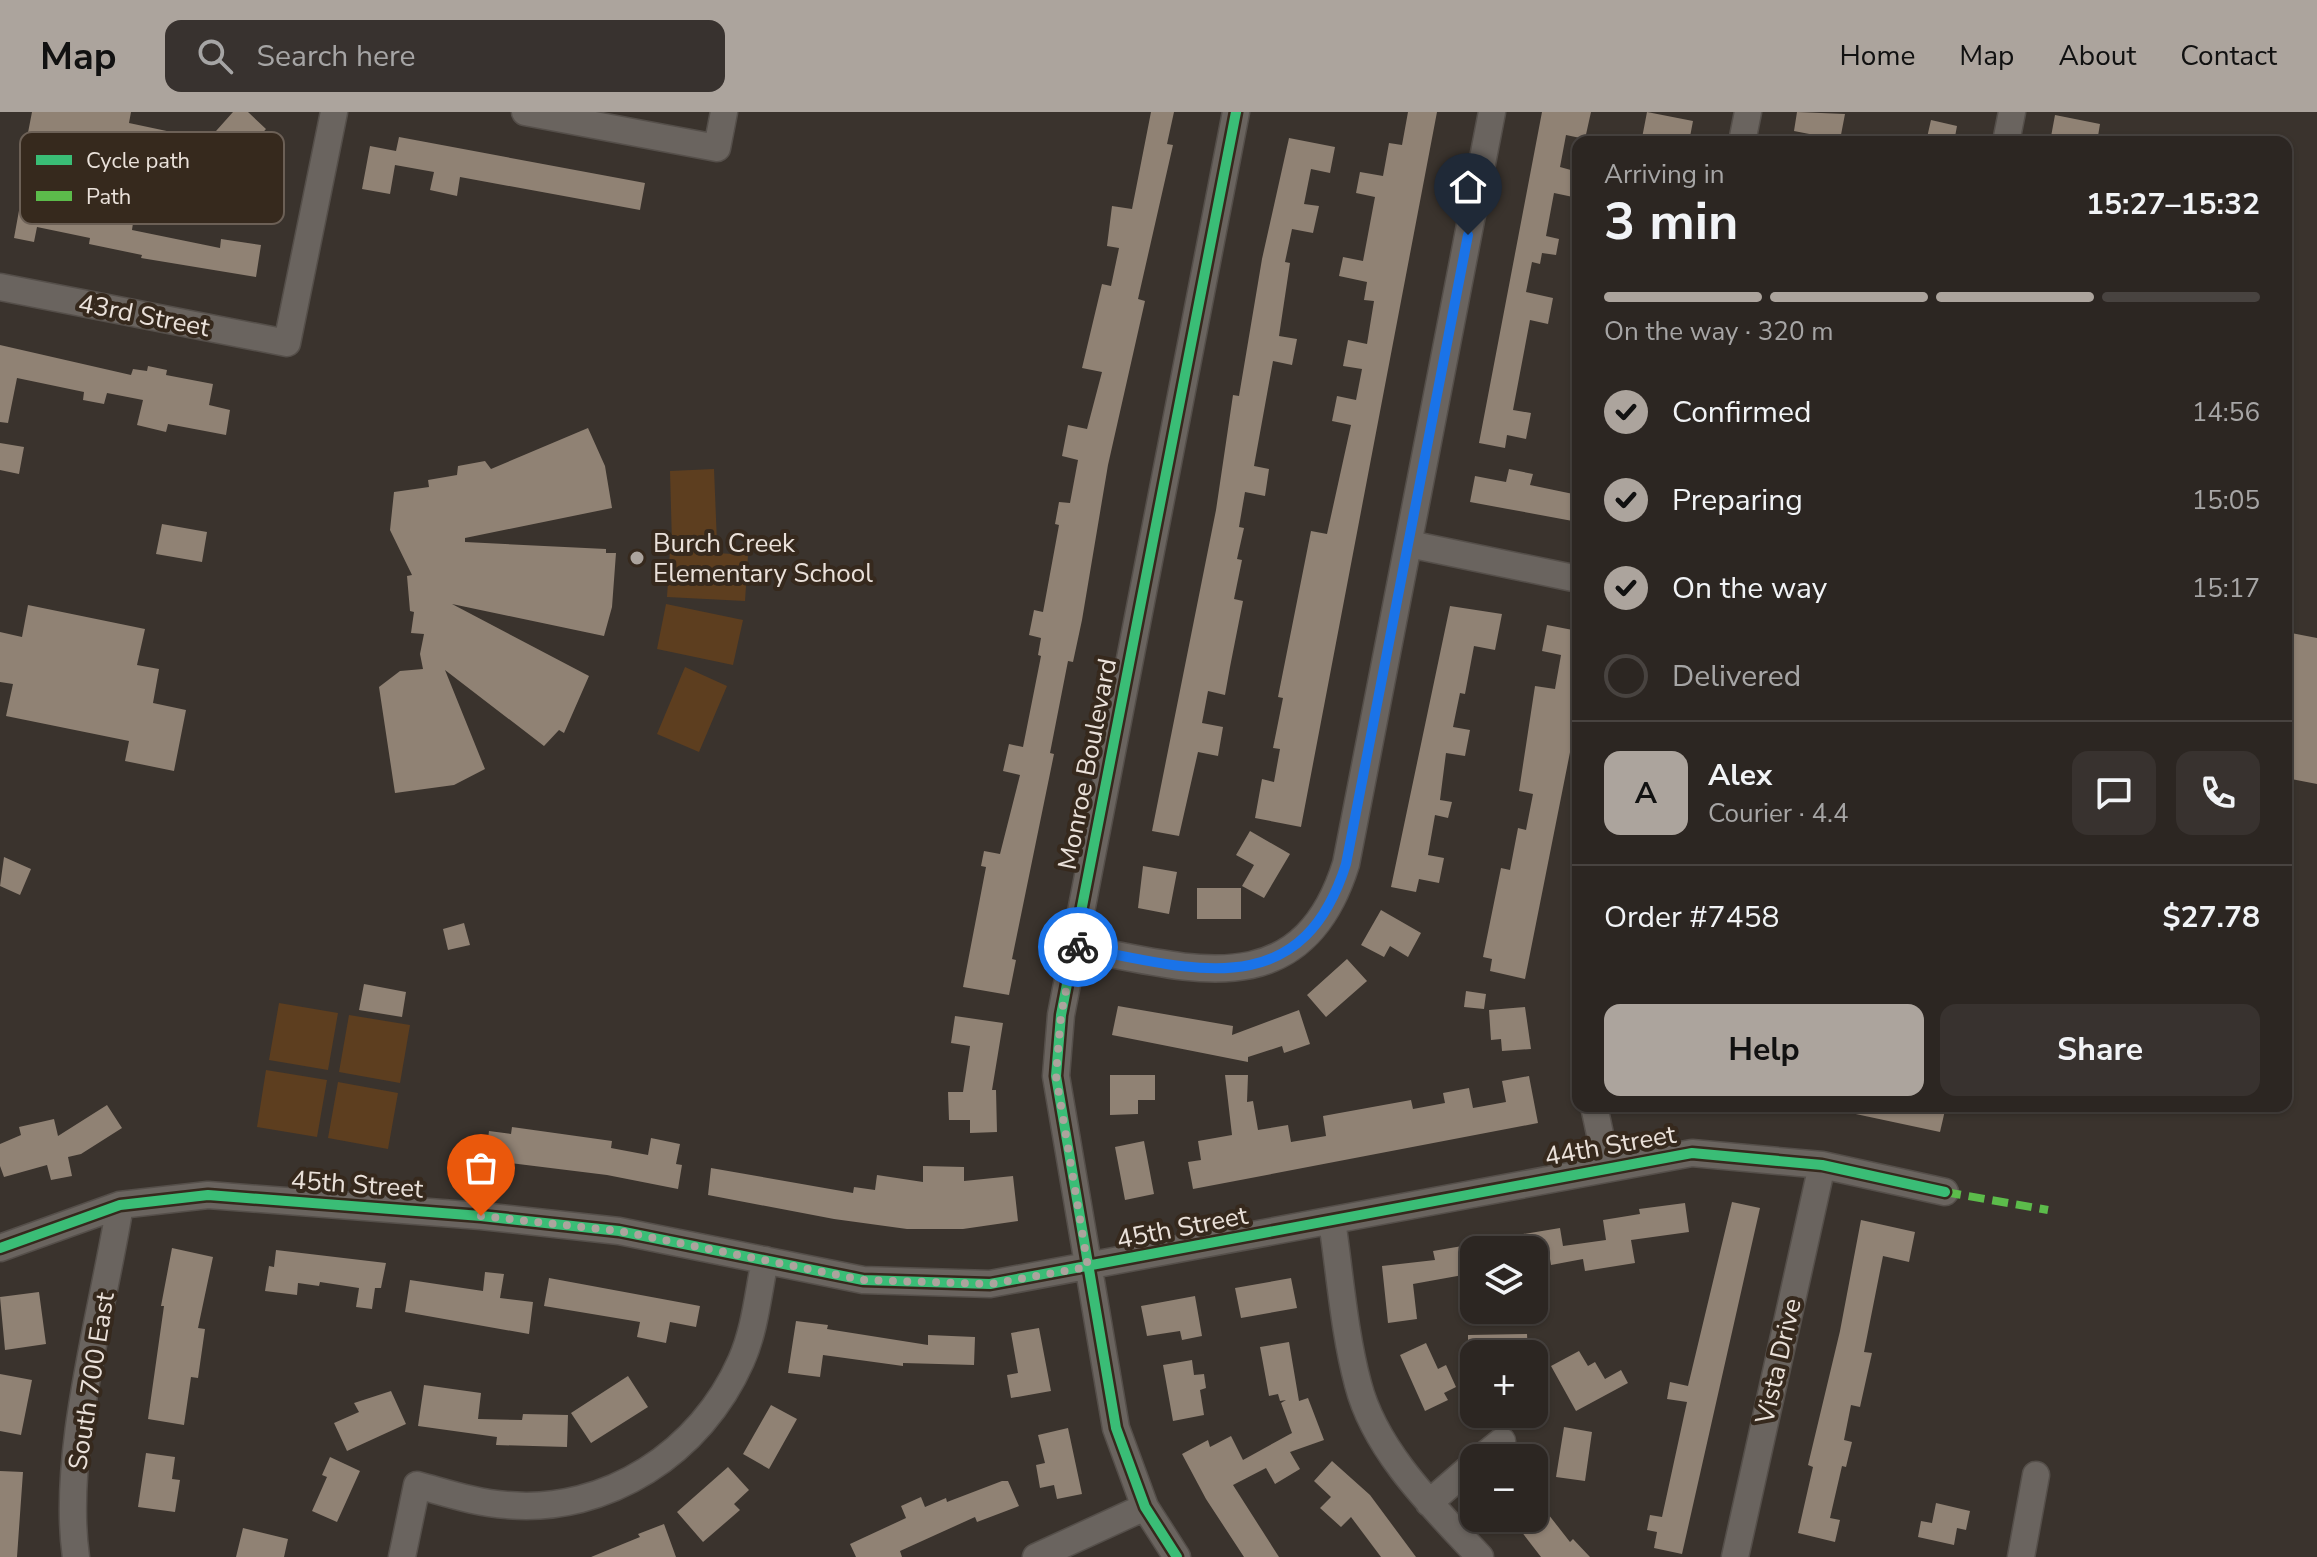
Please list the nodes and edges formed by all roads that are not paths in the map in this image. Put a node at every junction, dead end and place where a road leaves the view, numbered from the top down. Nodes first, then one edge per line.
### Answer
1 (334, 112) edge
2 (525, 112) edge
3 (724, 112) edge
4 (1236, 112) edge
5 (1492, 112) edge
6 (1748, 112) edge
7 (2012, 112) edge
8 (1743, 136) edge
9 (2007, 136) edge
10 (0, 287) edge
11 (1409, 544) junction
12 (1572, 578) edge
13 (1075, 947) junction
14 (1595, 1112) edge
15 (1822, 1165) junction
16 (1607, 1167) junction
17 (1945, 1192) dead end
18 (120, 1205) junction
19 (1332, 1221) junction
20 (0, 1248) edge
21 (765, 1260) junction
22 (1088, 1267) junction
23 (1502, 1441) dead end
24 (1498, 1444) edge
25 (2036, 1475) dead end
26 (1460, 1476) edge
27 (1429, 1503) junction
28 (1145, 1507) junction
29 (76, 1557) edge
30 (402, 1557) edge
31 (1036, 1557) edge
32 (1177, 1557) edge
33 (1480, 1557) edge
34 (1735, 1557) edge
35 (2021, 1557) edge

1 - 10 street, 43rd Street
2 - 3 street
4 - 13 street, Monroe Boulevard
5 - 11 street
6 - 8 street
7 - 9 street
11 - 12 street
11 - 13 street
13 - 22 street, Monroe Boulevard
14 - 16 street
15 - 16 street, 44th Street
15 - 17 street, 44th Street
15 - 34 street, Vista Drive
16 - 19 street, 44th Street
18 - 20 street, 45th Street
18 - 21 street, 45th Street
18 - 29 street, South 700 East
19 - 22 street, 45th Street
19 - 27 street
21 - 22 street, 45th Street
21 - 30 street
22 - 28 street, Monroe Boulevard
23 - 24 street
25 - 35 street
26 - 27 street
27 - 33 street
28 - 31 street
28 - 32 street, Monroe Boulevard

